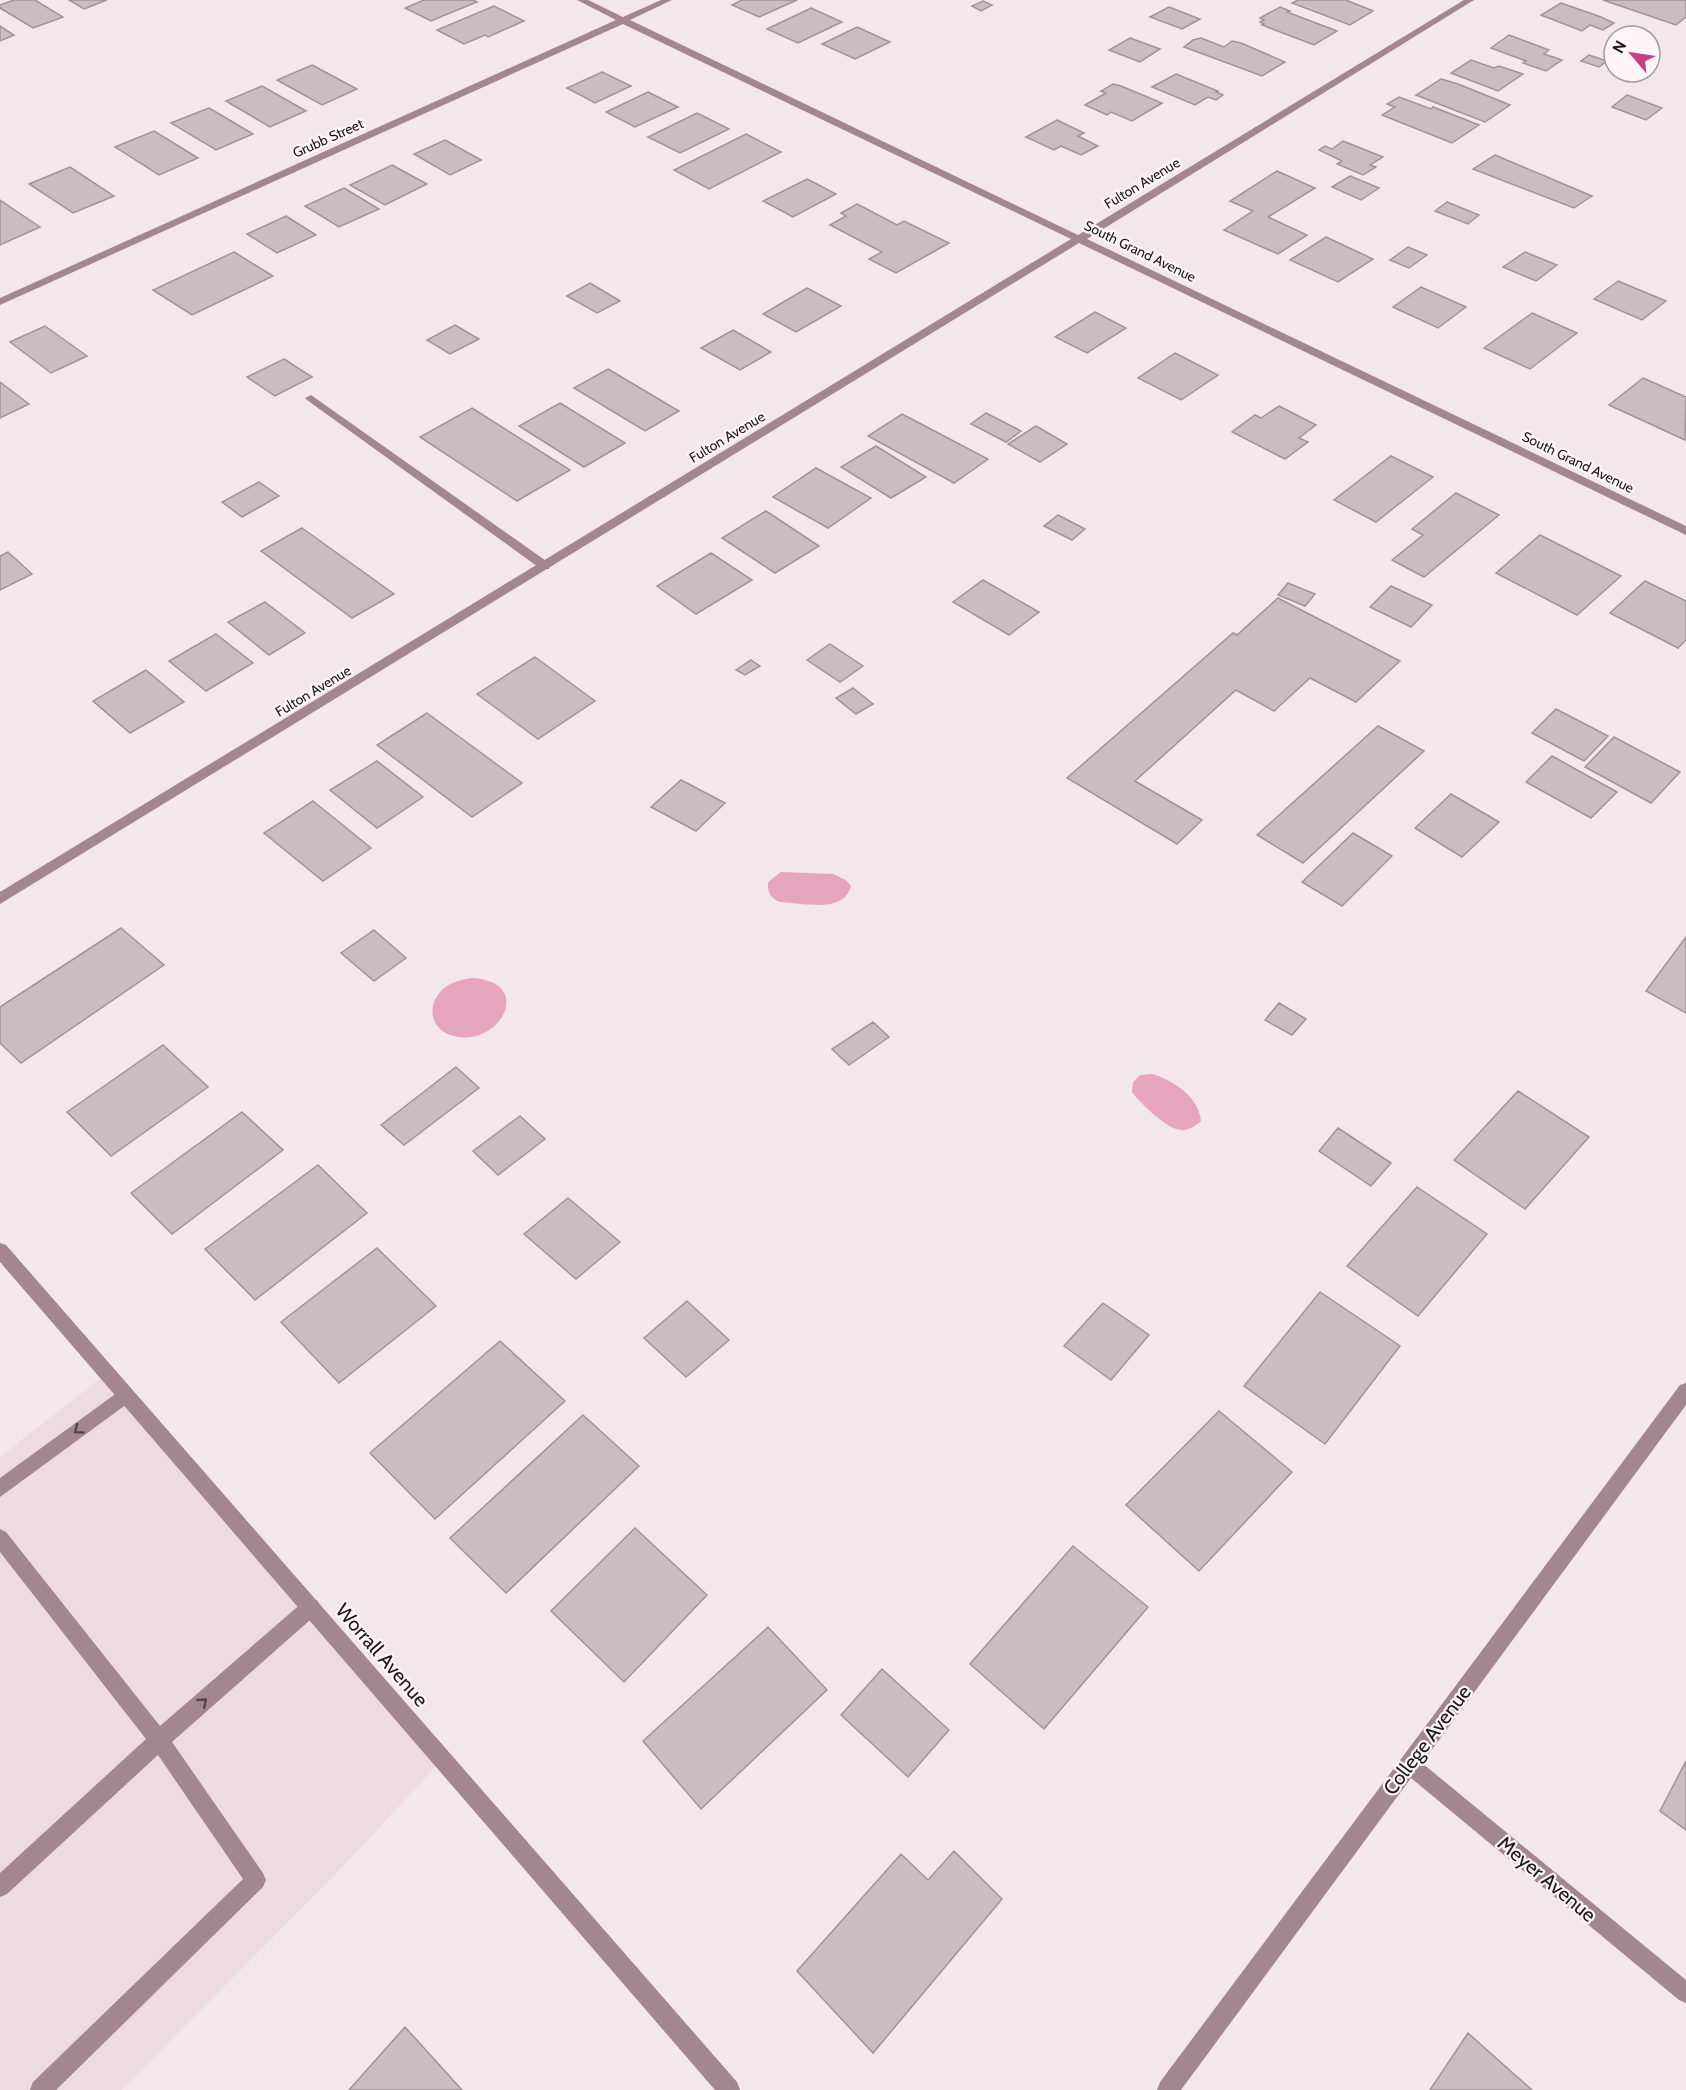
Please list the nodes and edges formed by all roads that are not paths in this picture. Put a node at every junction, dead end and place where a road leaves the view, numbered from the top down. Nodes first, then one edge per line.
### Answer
1 (581, 0) edge
2 (668, 0) edge
3 (1470, 0) edge
4 (622, 20) junction
5 (1080, 239) junction
6 (0, 302) edge
7 (311, 398) dead end
8 (1686, 531) edge
9 (545, 566) junction
10 (0, 899) edge
11 (0, 1250) edge
12 (1686, 1391) edge
13 (125, 1395) junction
14 (0, 1489) edge
15 (0, 1538) edge
16 (311, 1607) junction
17 (159, 1740) junction
18 (1409, 1764) junction
19 (0, 1887) edge
20 (1686, 1993) edge
21 (41, 2090) edge
22 (729, 2090) edge
23 (1168, 2090) edge

1 - 4 street, South Grand Avenue
2 - 4 street, Grubb Street
3 - 5 street, Fulton Avenue
4 - 5 street, South Grand Avenue
4 - 6 street, Grubb Street
5 - 8 street, South Grand Avenue
5 - 9 street, Fulton Avenue
7 - 9 street
9 - 10 street, Fulton Avenue
11 - 13 street, Worrall Avenue
12 - 18 street, College Avenue
13 -> 14 street
13 - 16 street, Worrall Avenue
15 - 17 street
17 -> 16 street
16 - 22 street, Worrall Avenue
17 - 19 street
17 - 21 street
18 - 20 street, Meyer Avenue
18 - 23 street, College Avenue

